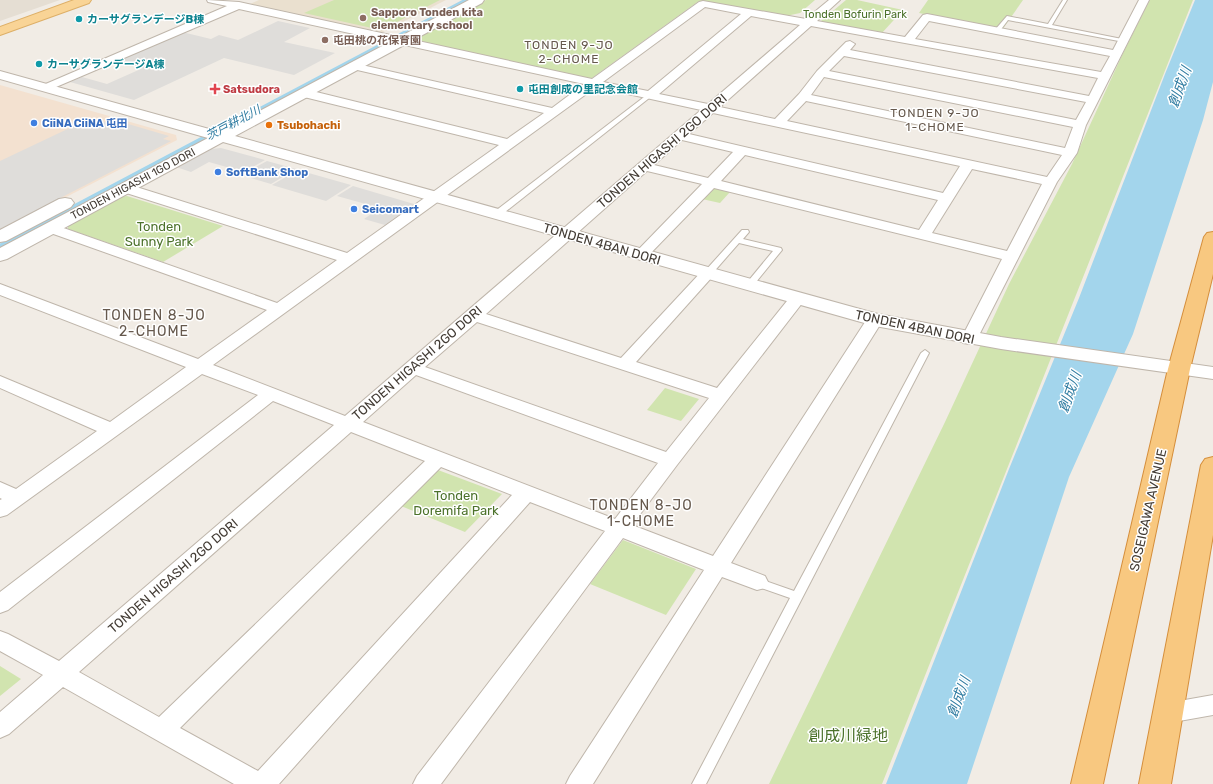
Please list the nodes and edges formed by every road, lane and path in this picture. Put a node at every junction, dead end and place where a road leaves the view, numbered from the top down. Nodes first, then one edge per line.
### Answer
1 (85, 0) edge
2 (212, 0) edge
3 (251, 0) edge
4 (455, 0) edge
5 (478, 0) edge
6 (835, 0) edge
7 (1065, 0) edge
8 (1144, 0) edge
9 (238, 6) junction
10 (749, 12) junction
11 (809, 23) junction
12 (1049, 26) junction
13 (0, 31) edge
14 (997, 31) junction
15 (862, 33) junction
16 (391, 39) junction
17 (1124, 40) junction
18 (907, 41) junction
19 (842, 52) junction
20 (1116, 54) junction
21 (353, 66) junction
22 (821, 73) junction
23 (0, 75) edge
24 (1105, 76) junction
25 (594, 84) junction
26 (45, 88) junction
27 (304, 93) junction
28 (650, 95) junction
29 (804, 97) junction
30 (1093, 100) junction
31 (711, 108) junction
32 (554, 112) junction
33 (778, 123) junction
34 (1080, 124) junction
35 (211, 135) junction
36 (679, 136) junction
37 (510, 144) junction
38 (164, 151) dead end
39 (742, 151) junction
40 (1070, 153) junction
41 (968, 164) junction
42 (644, 166) junction
43 (1050, 182) junction
44 (711, 183) junction
45 (125, 188) junction
46 (76, 197) dead end
47 (436, 197) junction
48 (947, 198) junction
49 (496, 214) junction
50 (50, 228) junction
51 (745, 232) dead end
52 (566, 234) junction
53 (923, 235) junction
54 (0, 237) edge
55 (1213, 237) edge
56 (738, 240) junction
57 (640, 254) junction
58 (0, 255) edge
59 (1011, 257) junction
60 (349, 260) junction
61 (708, 273) junction
62 (749, 285) junction
63 (0, 289) edge
64 (797, 299) junction
65 (280, 309) junction
66 (473, 315) junction
67 (875, 320) junction
68 (969, 338) junction
69 (925, 353) dead end
70 (624, 365) junction
71 (200, 366) junction
72 (412, 368) junction
73 (1179, 369) junction
74 (1213, 373) edge
75 (0, 381) edge
76 (271, 394) junction
77 (722, 396) junction
78 (348, 424) junction
79 (112, 430) junction
80 (438, 459) junction
81 (670, 460) junction
82 (1213, 465) edge
83 (526, 493) junction
84 (8, 494) edge
85 (0, 510) edge
86 (620, 529) junction
87 (719, 568) junction
88 (758, 582) joint
89 (797, 596) junction
90 (0, 604) edge
91 (0, 640) edge
92 (61, 674) junction
93 (1213, 705) edge
94 (1168, 713) junction
95 (0, 727) edge
96 (162, 730) junction
97 (258, 784) edge
98 (263, 784) edge
99 (426, 784) edge
100 (580, 784) edge
101 (699, 784) edge
102 (1086, 784) edge
103 (1156, 784) edge

1 - 13 main road
2 - 9 street
3 - 9 street
4 - 16 street, TONDEN HIGASHI 1GO DORI
5 - 16 street, TONDEN HIGASHI 1GO DORI
6 - 11 street, TONDEN HIGASHI 2GO DORI
7 - 12 lane
8 - 17 street
9 - 16 street
9 - 26 street
10 - 11 street
10 - 25 street
10 - 28 street
11 - 15 street
11 - 31 street, TONDEN HIGASHI 2GO DORI
12 - 14 lane
12 - 17 lane
14 - 18 street
14 - 20 street
15 - 18 street
15 - 19 street
16 - 21 street, TONDEN HIGASHI 1GO DORI
16 - 25 street
16 - 35 street, TONDEN HIGASHI 1GO DORI
17 - 20 street
18 - 24 street
19 - 22 street
19 - 30 street
20 - 24 street
21 - 27 street, TONDEN HIGASHI 1GO DORI
21 - 32 street
22 - 29 street
22 - 34 street
23 - 26 street, TONDEN 4BAN DORI
24 - 30 street
25 - 28 street
25 - 32 street
26 - 35 street, TONDEN 4BAN DORI
27 - 35 street, TONDEN HIGASHI 1GO DORI
27 - 37 street
28 - 31 street
28 - 49 lane
29 - 33 street
29 - 40 street
30 - 34 street
31 - 33 street
31 - 36 street, TONDEN HIGASHI 2GO DORI
32 - 37 street
33 - 41 street
34 - 40 street
35 - 38 street, TONDEN HIGASHI 1GO DORI
35 - 45 street, TONDEN HIGASHI 1GO DORI
35 - 47 street, TONDEN 4BAN DORI
36 - 39 street
36 - 42 street, TONDEN HIGASHI 2GO DORI
37 - 47 street
39 - 44 street
39 - 48 street
40 - 43 street
41 - 43 street
41 - 48 street
42 - 44 street
42 - 52 street, TONDEN HIGASHI 2GO DORI
43 - 59 street
44 - 53 street
44 - 57 street
45 - 50 street, TONDEN HIGASHI 1GO DORI
45 - 60 street
46 - 54 street, TONDEN HIGASHI 1GO DORI
47 - 49 street, TONDEN 4BAN DORI
47 - 60 street
48 - 53 street
49 - 52 street, TONDEN 4BAN DORI
50 - 58 street, TONDEN HIGASHI 1GO DORI
50 - 65 street
51 - 56 lane
52 - 57 street, TONDEN 4BAN DORI
52 - 66 street, TONDEN HIGASHI 2GO DORI
53 - 59 street
55 - 73 highway, SOSEIGAWA AVENUE
56 - 61 lane
56 - 62 lane
57 - 61 street, TONDEN 4BAN DORI
59 - 68 street
60 - 65 street
61 - 62 street, TONDEN 4BAN DORI
61 - 70 street
62 - 64 street, TONDEN 4BAN DORI
63 - 71 street
64 - 67 street, TONDEN 4BAN DORI
64 - 77 street
65 - 71 street
66 - 70 street
66 - 72 street, TONDEN HIGASHI 2GO DORI
67 - 68 street, TONDEN 4BAN DORI
67 - 87 street
68 - 73 street, TONDEN 4BAN DORI
69 - 89 lane
70 - 77 street
71 - 76 street
71 - 79 street
72 - 78 street, TONDEN HIGASHI 2GO DORI
72 - 81 street
73 - 74 street, TONDEN 4BAN DORI
73 - 102 highway, SOSEIGAWA AVENUE
75 - 79 street
76 - 78 street
76 - 90 street
77 - 81 street
78 - 80 street
78 - 92 street, TONDEN HIGASHI 2GO DORI
79 - 84 street
80 - 83 street
80 - 96 street
81 - 86 street
82 - 94 highway
83 - 86 street
83 - 98 street
84 - 85 street
86 - 87 street
86 - 99 street
87 - 88 street
87 - 100 street
88 - 89 lane
89 - 101 lane
91 - 92 street
92 - 95 street, TONDEN HIGASHI 2GO DORI
92 - 96 street
93 - 94 street
94 - 103 highway
96 - 97 street

